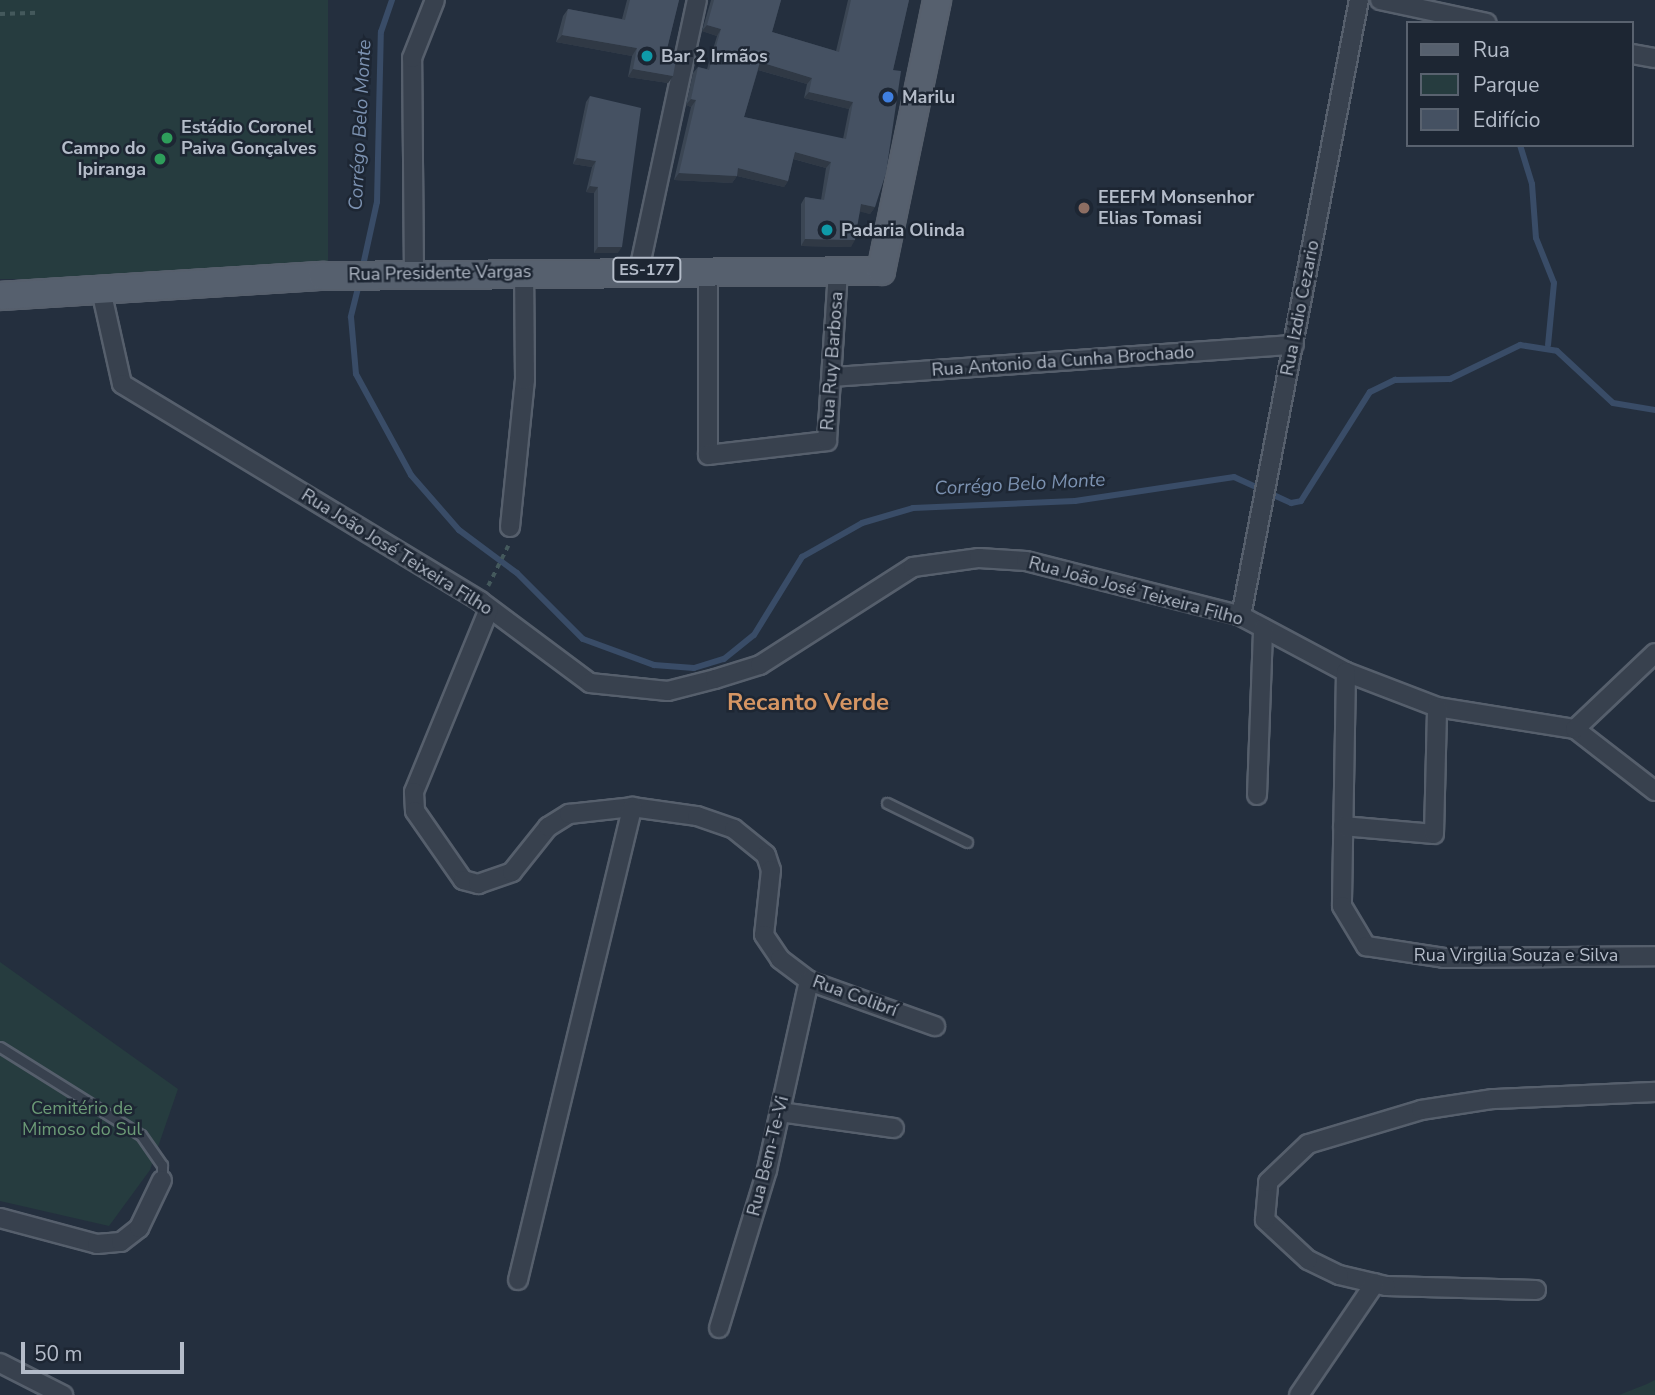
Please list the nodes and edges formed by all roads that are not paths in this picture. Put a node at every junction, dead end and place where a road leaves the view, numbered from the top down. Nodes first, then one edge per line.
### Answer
1 (435, 0) edge
2 (697, 0) edge
3 (937, 0) edge
4 (1359, 0) edge
5 (1380, 0) edge
6 (1478, 21) edge
7 (1634, 54) edge
8 (1655, 58) edge
9 (639, 270) junction
10 (708, 270) junction
11 (838, 270) junction
12 (524, 271) junction
13 (414, 274) junction
14 (101, 290) junction
15 (0, 296) edge
16 (1294, 345) junction
17 (832, 377) junction
18 (510, 527) dead end
19 (489, 609) junction
20 (1241, 616) junction
21 (1263, 628) junction
22 (1655, 653) edge
23 (1346, 672) junction
24 (1437, 707) junction
25 (1575, 729) junction
26 (1655, 791) edge
27 (1257, 795) dead end
28 (887, 803) dead end
29 (632, 807) junction
30 (1343, 826) junction
31 (967, 842) dead end
32 (1655, 956) edge
33 (809, 981) junction
34 (935, 1026) dead end
35 (0, 1047) edge
36 (1655, 1092) edge
37 (780, 1112) junction
38 (894, 1128) dead end
39 (162, 1180) joint
40 (0, 1218) edge
41 (518, 1280) dead end
42 (1375, 1283) junction
43 (1536, 1290) dead end
44 (719, 1328) dead end
45 (0, 1363) edge
46 (63, 1395) edge
47 (1299, 1395) edge

1 - 13 street
2 - 9 street
3 - 11 main road, Rua Presidente Vargas / ES-177
4 - 16 street, Rua Izdio Cezario
5 - 6 street
7 - 8 street
9 - 10 main road, Rua Presidente Vargas / ES-177
9 - 12 main road, Rua Presidente Vargas / ES-177
10 - 11 main road, Rua Presidente Vargas / ES-177
10 - 17 street, Rua Ruy Barbosa
11 - 17 street, Rua Ruy Barbosa
12 - 13 main road, Rua Presidente Vargas / ES-177
12 - 18 street
13 - 14 main road, Rua Presidente Vargas / ES-177
14 - 15 main road, Rua Presidente Vargas / ES-177
14 - 19 street, Rua João José Teixeira Filho
16 - 17 street, Rua Antonio da Cunha Brochado
16 - 20 street, Rua Izdio Cezario
19 - 20 street, Rua João José Teixeira Filho
19 - 29 street
20 - 21 street, Rua João José Teixeira Filho
21 - 23 street, Rua João José Teixeira Filho
21 - 27 street
22 - 25 street
23 - 24 street, Rua João José Teixeira Filho
23 - 30 street, Rua Virgilia Souza e Silva
24 - 25 street, Rua João José Teixeira Filho
24 - 30 street
25 - 26 street, Rua João José Teixeira Filho
28 - 31 lane
29 - 33 street, Rua Colibrí
29 - 41 street
30 - 32 street, Rua Virgilia Souza e Silva
33 - 34 street, Rua Colibrí
33 - 37 street, Rua Bem-Te-Vi
35 - 39 lane
36 - 42 street
37 - 38 street
37 - 44 street, Rua Bem-Te-Vi
39 - 40 street
42 - 43 street
42 - 47 street
45 - 46 street

